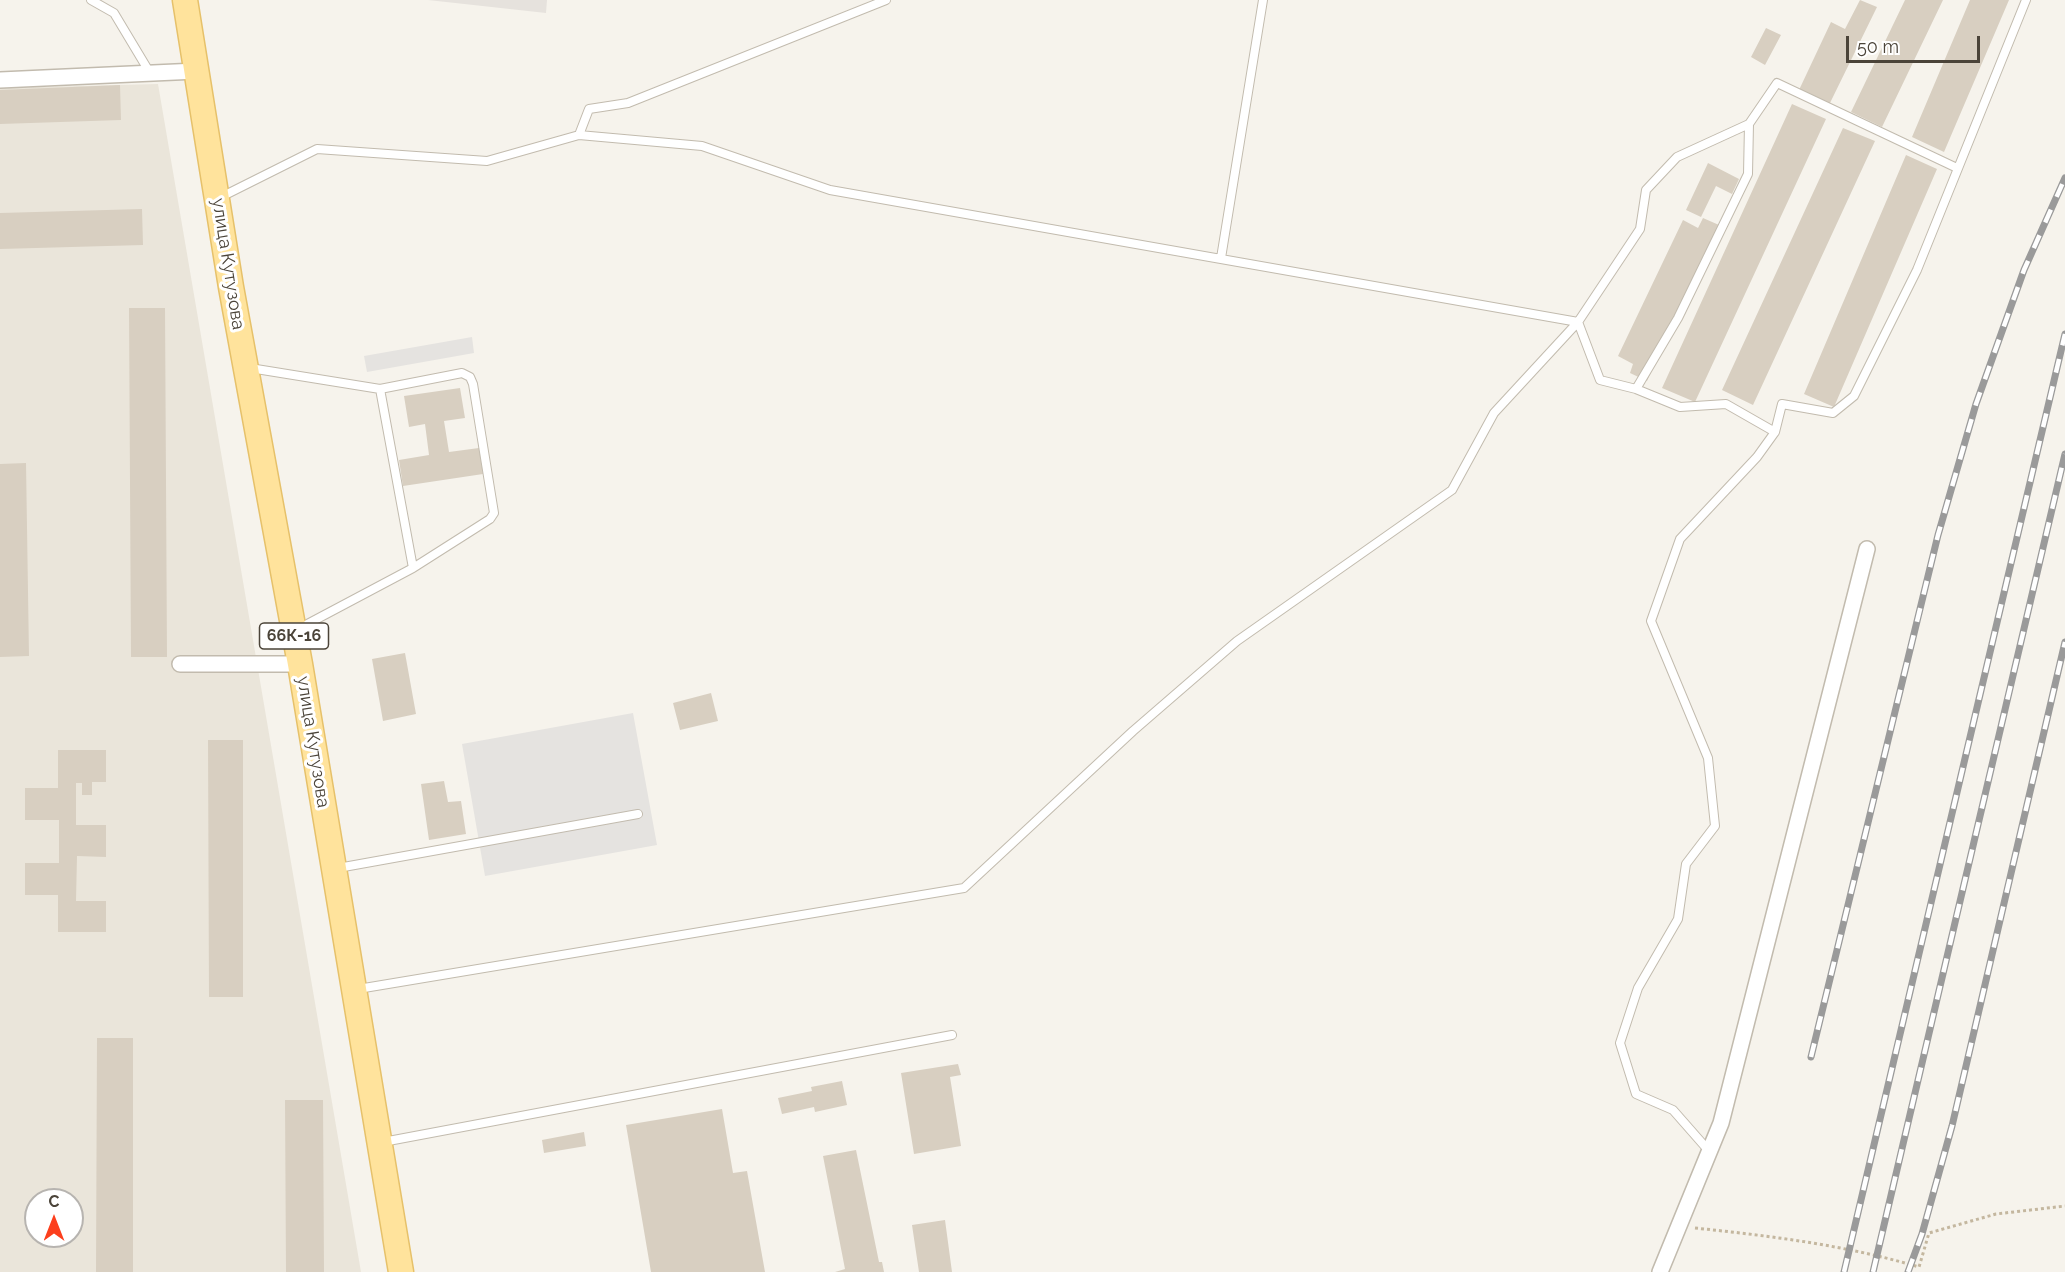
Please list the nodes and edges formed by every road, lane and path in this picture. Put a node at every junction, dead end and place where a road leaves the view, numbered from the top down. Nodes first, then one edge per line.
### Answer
1 (91, 0) edge
2 (185, 0) edge
3 (886, 0) edge
4 (1263, 0) edge
5 (2026, 0) edge
6 (197, 71) junction
7 (151, 75) junction
8 (0, 80) edge
9 (1749, 124) junction
10 (579, 135) junction
11 (1957, 168) junction
12 (218, 199) junction
13 (1221, 258) junction
14 (1578, 322) junction
15 (246, 367) junction
16 (380, 389) junction
17 (1636, 389) junction
18 (1775, 432) junction
19 (1867, 549) dead end
20 (413, 568) junction
21 (294, 631) junction
22 (300, 663) junction
23 (180, 664) dead end
24 (638, 814) dead end
25 (334, 869) junction
26 (354, 990) junction
27 (952, 1035) dead end
28 (381, 1142) junction
29 (1709, 1151) junction
30 (2065, 1206) edge
31 (1679, 1227) junction
32 (401, 1272) edge
33 (1660, 1272) edge

1 - 7 lane
2 - 6 main road, улица Кутузова / 66К-16
3 - 10 lane
4 - 13 lane
5 - 11 lane
6 - 7 street
6 - 12 main road, улица Кутузова / 66К-16
7 - 8 street
9 - 11 lane
9 - 14 lane
9 - 17 lane
10 - 12 lane
10 - 13 lane
11 - 18 lane
12 - 15 main road, улица Кутузова / 66К-16
13 - 14 lane
14 - 17 lane
14 - 26 lane
15 - 16 lane
15 - 21 main road, улица Кутузова / 66К-16
16 - 20 lane
16 - 20 lane
17 - 18 lane
18 - 29 lane
19 - 29 street
20 - 21 lane
21 - 22 main road, улица Кутузова / 66К-16
22 - 23 street
22 - 25 main road, улица Кутузова / 66К-16
24 - 25 lane
25 - 26 main road, улица Кутузова / 66К-16
26 - 28 main road, улица Кутузова / 66К-16
27 - 28 lane
28 - 32 main road, улица Кутузова / 66К-16
29 - 31 street
30 - 31 path
31 - 33 street

